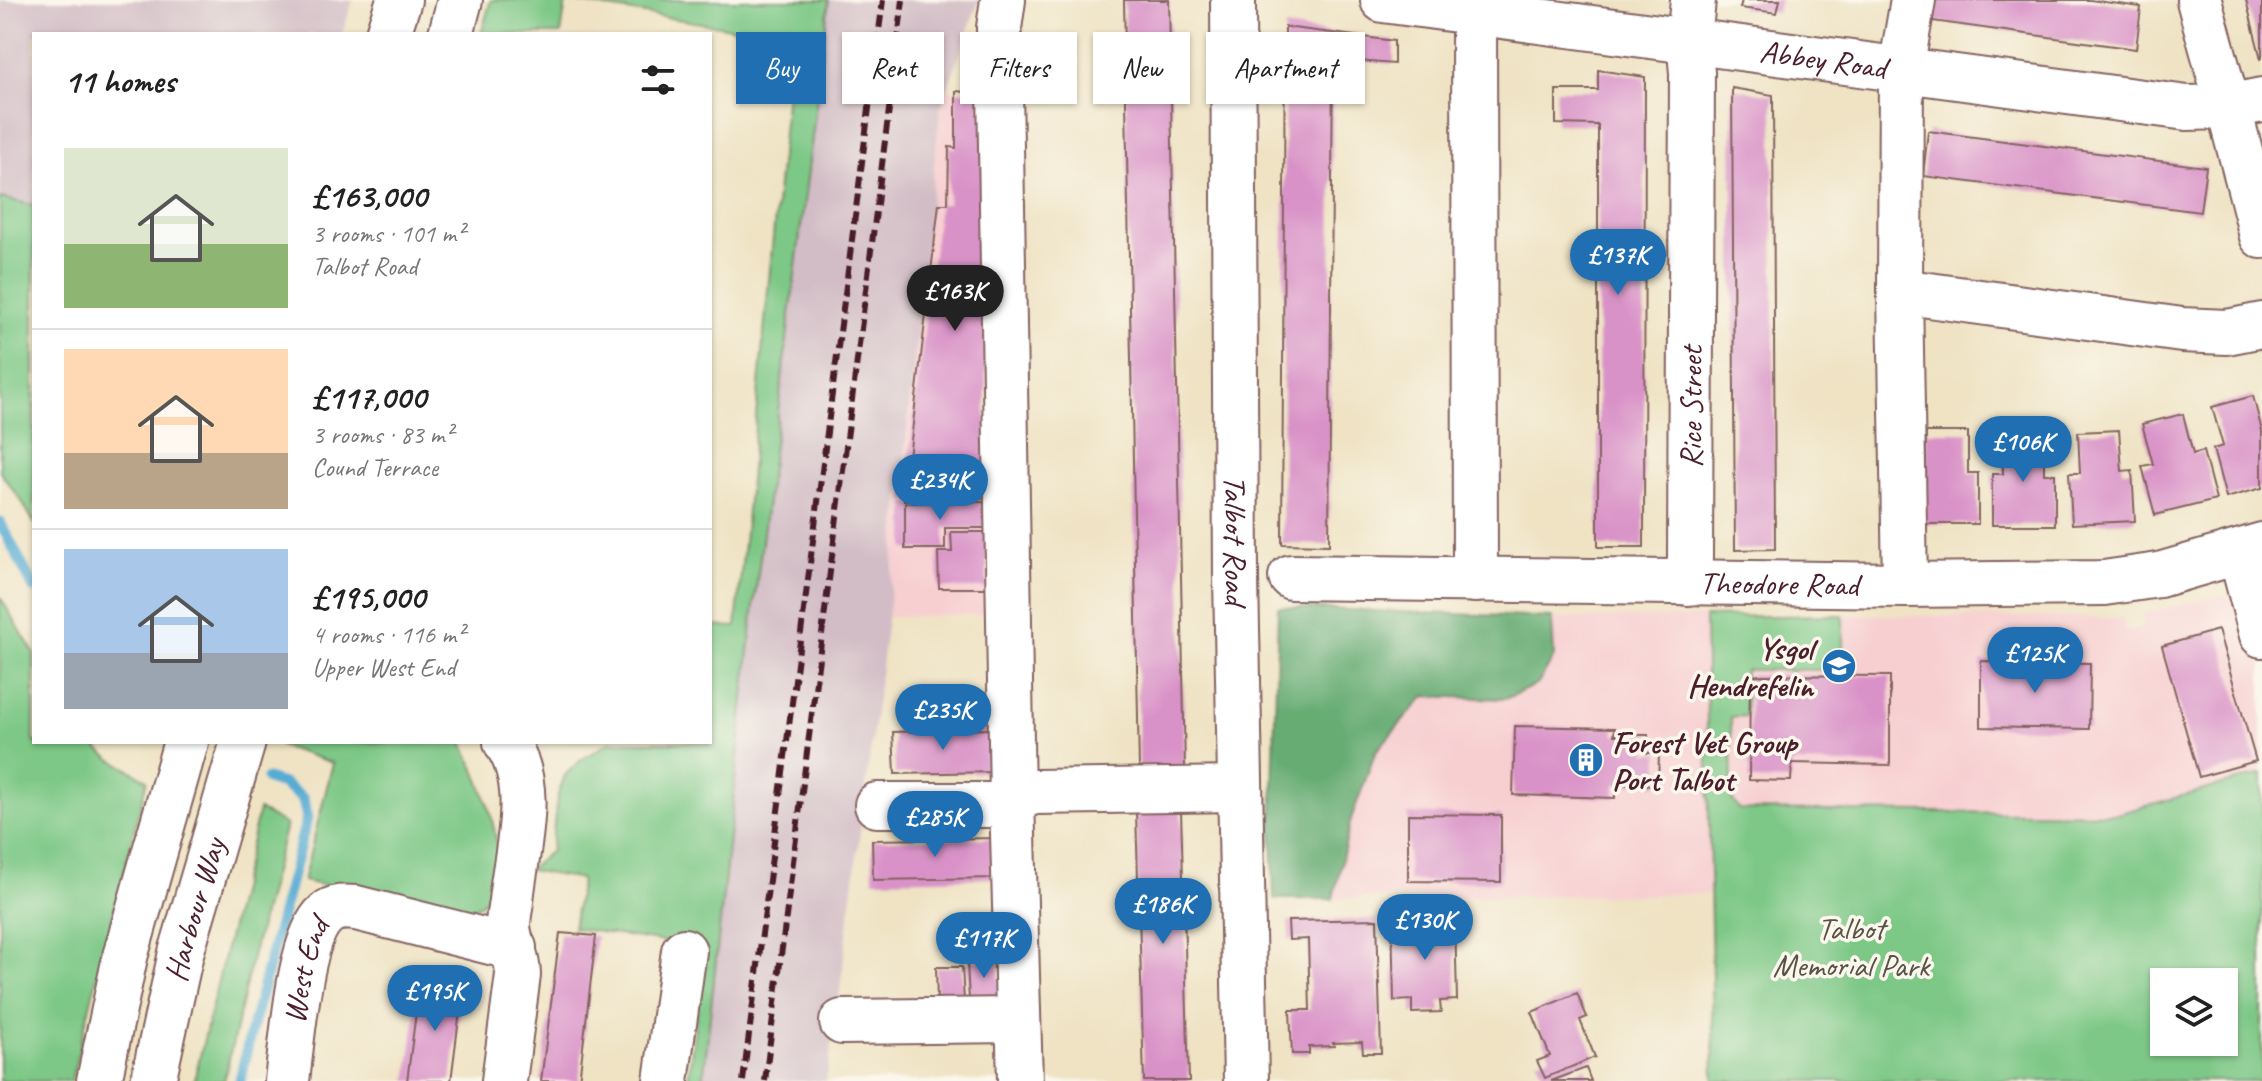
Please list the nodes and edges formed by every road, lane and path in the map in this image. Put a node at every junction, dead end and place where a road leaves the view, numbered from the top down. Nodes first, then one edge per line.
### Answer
1 (399, 0) edge
2 (460, 0) edge
3 (1003, 0) edge
4 (1233, 0) edge
5 (1383, 0) edge
6 (1913, 0) edge
7 (2199, 0) edge
8 (1474, 6) edge
9 (1691, 20) edge
10 (389, 32) edge
11 (452, 32) edge
12 (1901, 70) junction
13 (2245, 104) edge
14 (2262, 236) edge
15 (1900, 291) junction
16 (2262, 325) edge
17 (2251, 548) edge
18 (1291, 577) dead end
19 (1475, 580) junction
20 (1688, 583) junction
21 (1905, 585) junction
22 (2262, 635) edge
23 (185, 744) edge
24 (242, 744) edge
25 (521, 745) edge
26 (1240, 789) junction
27 (1012, 799) junction
28 (877, 805) dead end
29 (511, 937) junction
30 (684, 951) dead end
31 (1018, 1020) junction
32 (842, 1022) dead end
33 (99, 1081) edge
34 (153, 1081) edge
35 (287, 1081) edge
36 (504, 1081) edge
37 (666, 1081) edge
38 (1020, 1081) edge
39 (1246, 1081) edge

1 - 10 main road
2 - 11 main road
3 - 27 main road
4 - 26 main road, Talbot Road
5 - 8 main road, Abbey Road
6 - 12 main road
7 - 13 main road
8 - 9 main road, Abbey Road
8 - 19 main road
9 - 12 main road, Abbey Road
9 - 20 main road, Rice Street
12 - 13 main road, Abbey Road
12 - 15 main road
13 - 14 main road
15 - 16 main road
15 - 21 main road
17 - 21 main road, Theodore Road
17 - 22 main road
18 - 19 main road, Theodore Road
19 - 20 main road, Theodore Road
20 - 21 main road, Theodore Road
23 - 33 main road, Harbour Way
24 - 34 main road, Harbour Way
25 - 29 main road
26 - 27 main road
26 - 39 main road, Talbot Road
27 - 28 main road
27 - 31 main road
29 - 35 main road, West End
29 - 36 main road
30 - 37 main road
31 - 32 main road
31 - 38 main road

